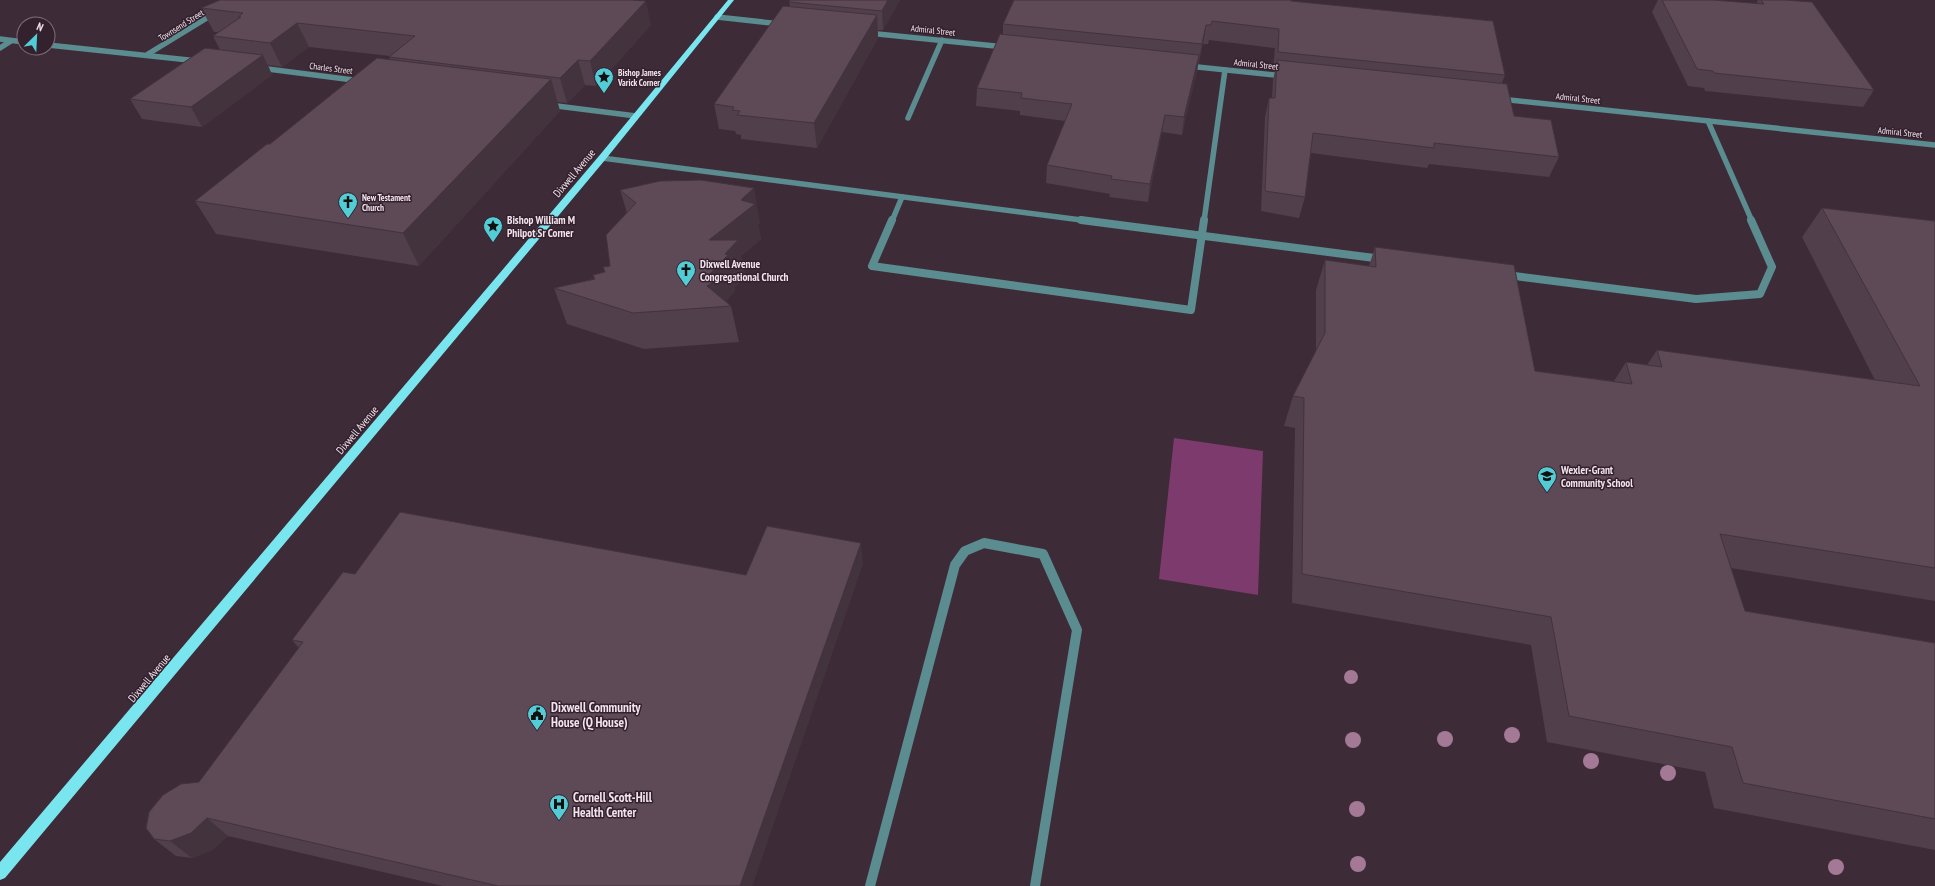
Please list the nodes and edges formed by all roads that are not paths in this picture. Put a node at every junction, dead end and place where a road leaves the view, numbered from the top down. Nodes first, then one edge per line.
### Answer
1 (731, 0) edge
2 (219, 11) edge
3 (717, 17) junction
4 (788, 24) edge
5 (858, 32) edge
6 (0, 40) edge
7 (942, 40) junction
8 (11, 41) junction
9 (16, 41) edge
10 (56, 45) edge
11 (0, 48) edge
12 (1013, 48) edge
13 (148, 54) junction
14 (206, 62) edge
15 (1178, 65) edge
16 (254, 67) edge
17 (1225, 70) junction
18 (1288, 77) edge
19 (364, 81) edge
20 (1492, 98) edge
21 (542, 104) edge
22 (636, 116) junction
23 (908, 118) dead end
24 (1708, 121) junction
25 (1935, 145) edge
26 (602, 158) junction
27 (902, 197) junction
28 (1203, 236) junction
29 (1390, 260) edge
30 (1499, 274) edge
31 (0, 874) edge
32 (870, 886) edge
33 (1035, 886) edge

1 - 3 main road, Dixwell Avenue
2 - 13 street, Townsend Street
3 - 4 street
3 - 22 main road, Dixwell Avenue
5 - 7 street, Admiral Street
6 - 8 street
7 - 12 street, Admiral Street
7 - 23 street
8 - 9 street
8 - 11 street
10 - 13 street
13 - 14 street
15 - 17 street, Admiral Street
16 - 19 street, Charles Street
17 - 18 street, Admiral Street
17 - 28 street
20 - 24 street, Admiral Street
21 - 22 street
22 - 26 main road, Dixwell Avenue
24 - 25 street, Admiral Street
24 - 30 street
26 - 27 street
26 - 31 main road, Dixwell Avenue
27 - 28 street
27 - 28 street
28 - 29 street
32 - 33 street

